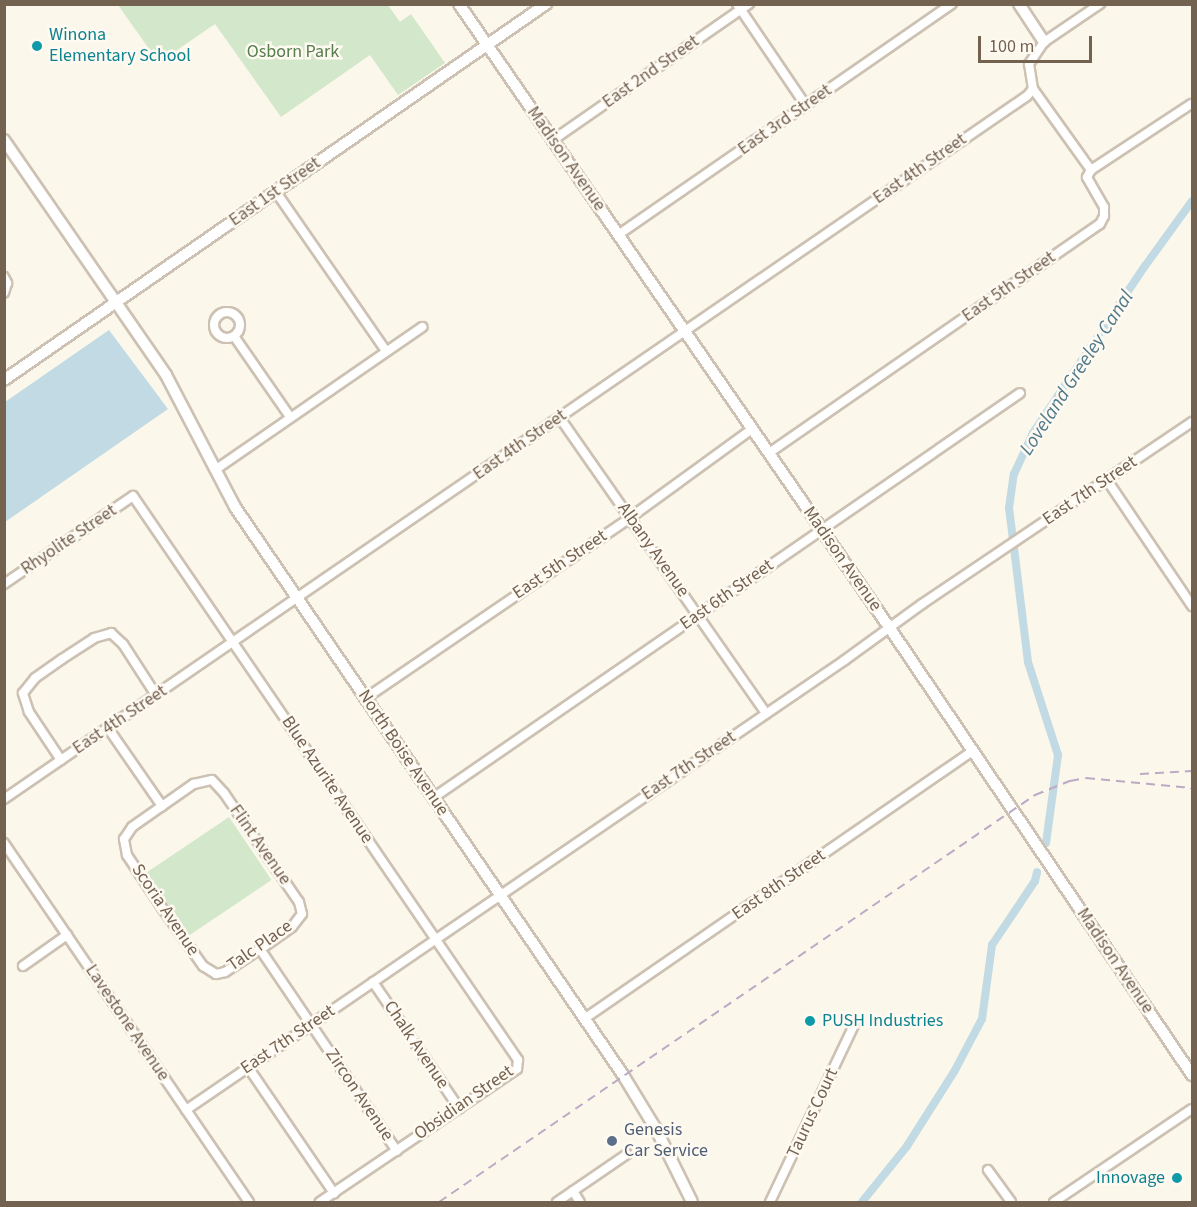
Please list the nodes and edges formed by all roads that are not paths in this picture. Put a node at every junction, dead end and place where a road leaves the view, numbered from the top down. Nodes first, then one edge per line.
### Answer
1 (459, 4) edge
2 (546, 4) edge
3 (749, 4) edge
4 (952, 4) edge
5 (1019, 4) edge
6 (1100, 4) edge
7 (739, 8) edge
8 (1044, 42) junction
9 (487, 46) junction
10 (1033, 89) junction
11 (1191, 104) edge
12 (806, 106) junction
13 (4, 140) edge
14 (553, 140) junction
15 (1090, 170) junction
16 (276, 192) junction
17 (618, 235) junction
18 (5, 278) edge
19 (4, 293) edge
20 (115, 303) junction
21 (422, 327) dead end
22 (685, 332) junction
23 (234, 336) dead end
24 (386, 351) junction
25 (4, 380) edge
26 (1020, 393) dead end
27 (290, 417) junction
28 (560, 418) junction
29 (1192, 422) edge
30 (752, 429) junction
31 (769, 453) junction
32 (215, 470) junction
33 (1107, 480) junction
34 (133, 496) joint
35 (631, 517) junction
36 (822, 529) junction
37 (4, 584) edge
38 (297, 598) junction
39 (1192, 606) edge
40 (698, 615) junction
41 (889, 627) junction
42 (233, 643) junction
43 (156, 695) junction
44 (366, 698) junction
45 (766, 713) junction
46 (108, 728) junction
47 (973, 751) junction
48 (61, 760) junction
49 (434, 798) junction
50 (4, 799) edge
51 (162, 806) junction
52 (4, 843) edge
53 (500, 895) junction
54 (302, 914) joint
55 (67, 935) junction
56 (436, 939) junction
57 (260, 949) junction
58 (23, 966) dead end
59 (216, 974) joint
60 (373, 982) junction
61 (584, 1019) junction
62 (855, 1023) dead end
63 (311, 1024) junction
64 (519, 1065) joint
65 (248, 1067) junction
66 (1192, 1075) edge
67 (459, 1108) junction
68 (1192, 1109) edge
69 (186, 1110) junction
70 (397, 1151) junction
71 (627, 1154) dead end
72 (988, 1170) dead end
73 (573, 1191) junction
74 (334, 1193) junction
75 (249, 1203) edge
76 (320, 1203) edge
77 (557, 1203) edge
78 (580, 1203) edge
79 (692, 1203) edge
80 (770, 1203) edge
81 (1011, 1203) edge
82 (1054, 1203) edge

1 - 9 main road, Madison Avenue
2 - 9 main road, East 1st Street
3 - 7 street, East 2nd Street
4 - 12 street, East 3rd Street
5 - 8 main road
6 - 8 street
7 - 12 street
7 - 14 street, East 2nd Street
8 - 10 street
9 - 14 main road, Madison Avenue
9 - 16 main road, East 1st Street
10 - 15 street, East 5th Street
10 - 22 street, East 4th Street
11 - 15 street
12 - 17 street, East 3rd Street
13 - 20 main road, North Boise Avenue
14 - 17 main road, Madison Avenue
15 - 31 street, East 5th Street
16 - 20 main road, East 1st Street
16 - 24 street
17 - 22 main road, Madison Avenue
18 - 19 street
20 - 25 main road, East 1st Street
20 - 32 main road, North Boise Avenue
21 - 24 street
22 - 28 street, East 4th Street
22 - 30 main road, Madison Avenue
23 - 27 street
24 - 27 street
26 - 36 street, East 6th Street
27 - 32 street
28 - 35 street, Albany Avenue
28 - 38 street, East 4th Street
29 - 33 street, East 7th Street
30 - 31 main road, Madison Avenue
30 - 35 street, East 5th Street
31 - 36 main road, Madison Avenue
32 - 38 main road, North Boise Avenue
33 - 39 street
33 - 41 street, East 7th Street
34 - 37 street, Rhyolite Street
34 - 42 street, Blue Azurite Avenue
35 - 40 street, Albany Avenue
35 - 44 street, East 5th Street
36 - 40 street, East 6th Street
36 - 41 main road, Madison Avenue
38 - 42 street, East 4th Street
38 - 44 main road, North Boise Avenue
40 - 45 street, Albany Avenue
40 - 49 street, East 6th Street
41 - 45 street, East 7th Street
41 - 47 main road, Madison Avenue
42 - 43 street, East 4th Street
42 - 56 street, Blue Azurite Avenue
43 - 46 street, East 4th Street
43 - 48 street
44 - 49 main road, North Boise Avenue
45 - 53 street, East 7th Street
46 - 48 street, East 4th Street
46 - 51 street
47 - 61 street, East 8th Street
47 - 66 main road, Madison Avenue
48 - 50 street, East 4th Street
49 - 53 main road, North Boise Avenue
51 - 54 street, Flint Avenue
51 - 59 street, Scoria Avenue
52 - 55 street, Lavestone Avenue
53 - 56 street, East 7th Street
53 - 61 main road, North Boise Avenue
54 - 57 street, Talc Place
55 - 58 street
55 - 69 street, Lavestone Avenue
56 - 60 street, East 7th Street
56 - 64 street, Blue Azurite Avenue
57 - 59 street, Talc Place
57 - 63 street, Zircon Avenue
60 - 63 street, East 7th Street
60 - 67 street, Chalk Avenue
61 - 79 main road, North Boise Avenue
62 - 80 street, Taurus Court
63 - 65 street, East 7th Street
63 - 70 street, Zircon Avenue
64 - 67 street, Obsidian Street
65 - 69 street, East 7th Street
65 - 74 street
67 - 70 street, Obsidian Street
68 - 82 street
69 - 75 street, Lavestone Avenue
70 - 74 street, Obsidian Street
71 - 73 street
72 - 81 street
73 - 77 street
73 - 78 street
74 - 76 street, Obsidian Street

